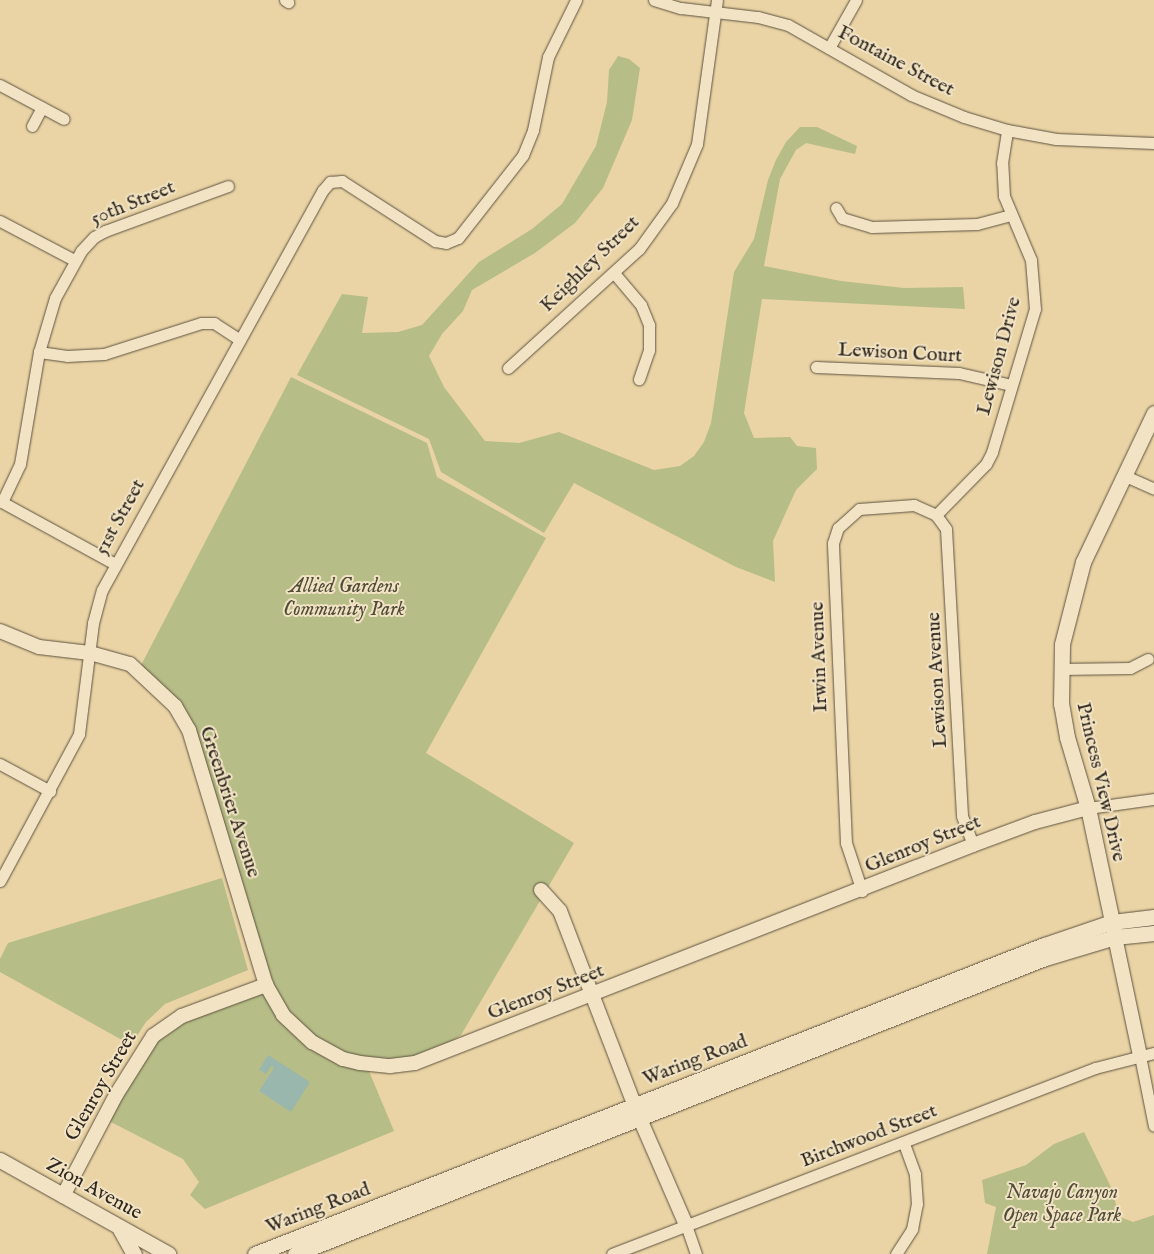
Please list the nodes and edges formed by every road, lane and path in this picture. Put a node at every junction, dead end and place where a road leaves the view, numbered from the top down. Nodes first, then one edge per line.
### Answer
1 (576, 0) edge
2 (654, 0) edge
3 (856, 0) edge
4 (716, 6) edge
5 (829, 48) junction
6 (0, 85) edge
7 (42, 107) junction
8 (64, 119) dead end
9 (32, 126) dead end
10 (1007, 130) junction
11 (1154, 143) edge
12 (228, 186) dead end
13 (836, 208) dead end
14 (1011, 215) junction
15 (0, 221) edge
16 (74, 260) junction
17 (614, 273) junction
18 (240, 340) junction
19 (39, 352) junction
20 (816, 367) dead end
21 (508, 368) dead end
22 (639, 379) dead end
23 (1011, 385) junction
24 (1154, 413) edge
25 (1123, 475) junction
26 (1154, 489) edge
27 (1, 501) edge
28 (936, 515) junction
29 (115, 564) junction
30 (0, 631) edge
31 (90, 653) junction
32 (1148, 658) dead end
33 (1060, 669) junction
34 (0, 764) edge
35 (50, 791) junction
36 (1154, 799) edge
37 (1088, 808) junction
38 (973, 845) junction
39 (0, 881) edge
40 (541, 890) dead end
41 (862, 890) junction
42 (1154, 917) edge
43 (1113, 930) junction
44 (1154, 933) edge
45 (266, 985) junction
46 (592, 995) junction
47 (1147, 1054) edge
48 (638, 1112) junction
49 (1154, 1126) edge
50 (904, 1143) junction
51 (0, 1160) edge
52 (63, 1196) junction
53 (118, 1225) junction
54 (686, 1225) junction
55 (134, 1254) edge
56 (168, 1254) edge
57 (254, 1254) edge
58 (295, 1254) edge
59 (612, 1254) edge
60 (696, 1254) edge
61 (896, 1254) edge

1 - 18 street, 51st Street
2 - 4 street, Fontaine Street
3 - 5 street
4 - 5 street, Fontaine Street
4 - 17 street, Keighley Street
5 - 10 street, Fontaine Street
6 - 7 street
7 - 8 street
7 - 9 street
10 - 11 street, Fontaine Street
10 - 14 street, Lewison Drive
12 - 16 street, 50th Street
13 - 14 street
14 - 23 street, Lewison Drive
15 - 16 street
16 - 19 street, 50th Street
17 - 21 street, Keighley Street
17 - 22 street
18 - 19 street
18 - 29 street, 51st Street
19 - 27 street, 50th Street
20 - 23 street, Lewison Court
23 - 28 street, Lewison Drive
24 - 25 main road, Princess View Drive
25 - 26 street
25 - 33 main road, Princess View Drive
27 - 29 street
28 - 38 street, Lewison Avenue
28 - 41 street, Irwin Avenue
29 - 31 street, 51st Street
30 - 31 street, Greenbrier Avenue
31 - 35 street, 51st Street
31 - 45 street, Greenbrier Avenue
32 - 33 street
33 - 37 main road, Princess View Drive
34 - 35 street
35 - 39 street, 51st Street
36 - 37 street, Glenroy Street
37 - 38 street, Glenroy Street
37 - 43 main road, Princess View Drive
38 - 41 street, Glenroy Street
40 - 46 street
41 - 46 street, Glenroy Street
42 - 43 main road, Waring Road
43 - 44 main road, Waring Road
43 - 47 street
43 - 48 main road, Waring Road
45 - 46 street, Glenroy Street
45 - 52 street, Glenroy Street
46 - 48 street
47 - 49 street
47 - 50 street, Birchwood Street
48 - 54 street
48 - 57 main road, Waring Road
48 - 58 main road, Waring Road
50 - 54 street, Birchwood Street
50 - 61 street
51 - 52 main road, Zion Avenue
52 - 53 main road, Zion Avenue
53 - 55 main road
53 - 56 main road, Zion Avenue
54 - 59 street, Birchwood Street
54 - 60 street

